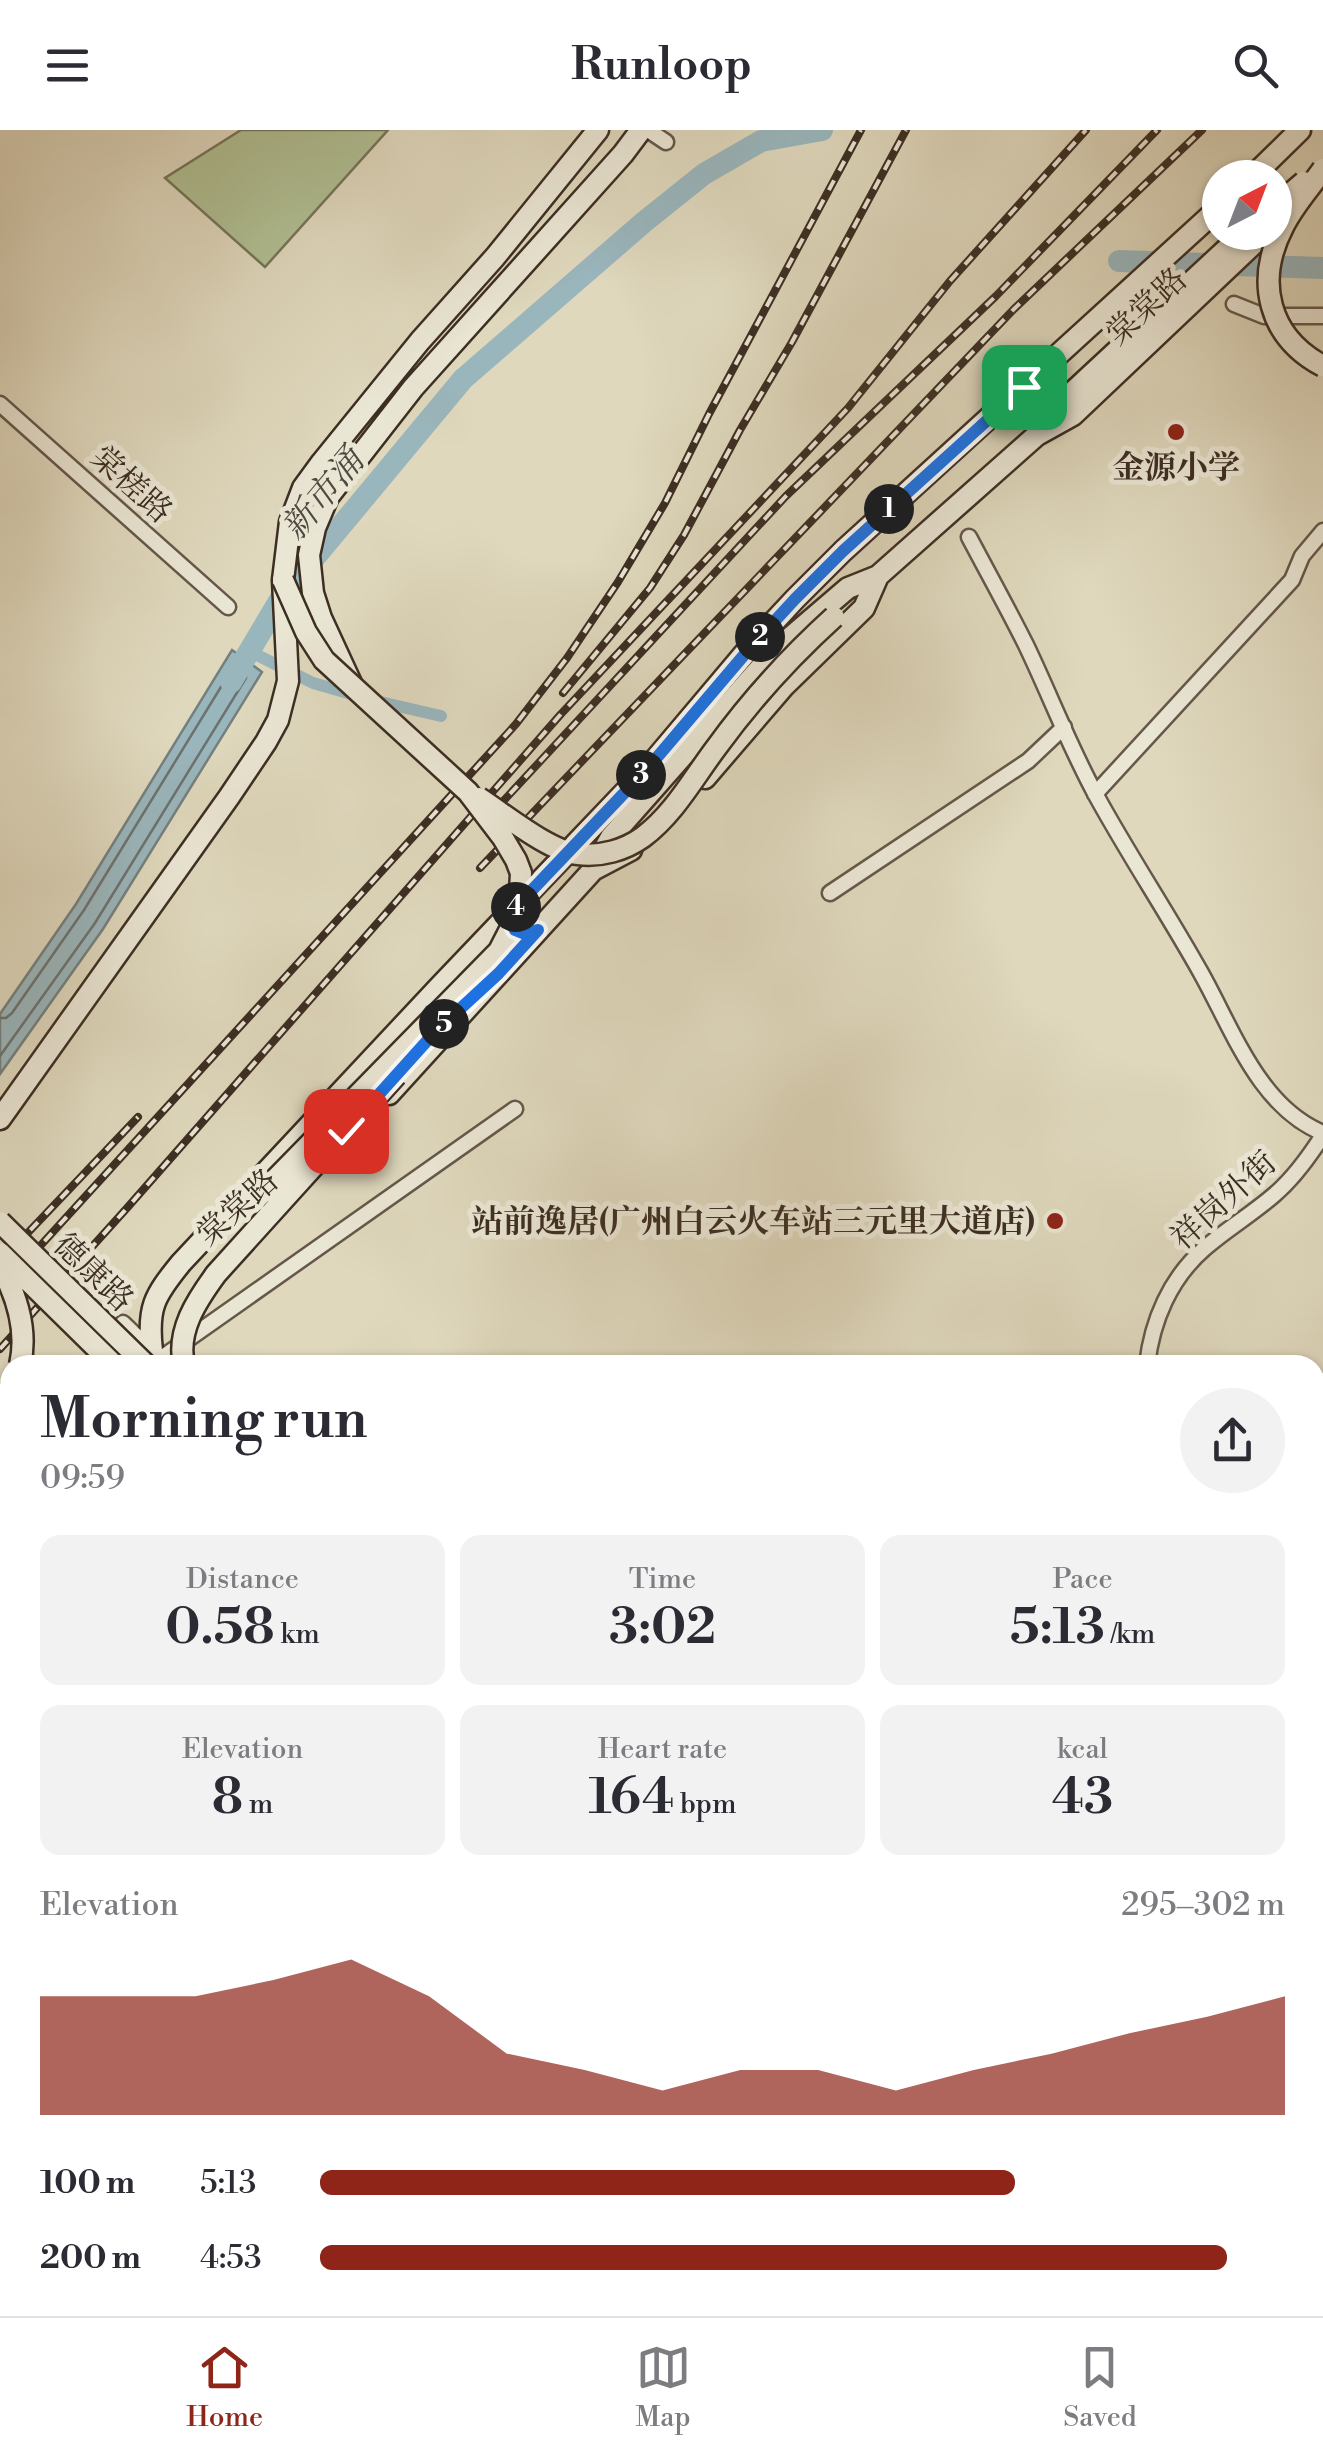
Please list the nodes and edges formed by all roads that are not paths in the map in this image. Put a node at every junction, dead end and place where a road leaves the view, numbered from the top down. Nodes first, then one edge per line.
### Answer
1 (598, 130) edge
2 (644, 130) edge
3 (1300, 130) edge
4 (666, 142) dead end
5 (1269, 160) edge
6 (1323, 165) edge
7 (1323, 181) edge
8 (1292, 198) edge
9 (1292, 203) edge
10 (1202, 224) edge
11 (1238, 250) edge
12 (1242, 250) edge
13 (1234, 304) dead end
14 (1323, 316) edge
15 (1323, 366) edge
16 (0, 404) edge
17 (1037, 435) junction
18 (1323, 531) edge
19 (970, 537) dead end
20 (878, 576) junction
21 (284, 580) junction
22 (228, 607) dead end
23 (351, 683) junction
24 (1064, 727) junction
25 (468, 792) junction
26 (1095, 794) junction
27 (593, 870) junction
28 (830, 894) dead end
29 (515, 908) junction
30 (538, 930) junction
31 (498, 974) junction
32 (515, 1109) dead end
33 (0, 1119) edge
34 (1323, 1134) edge
35 (0, 1222) edge
36 (0, 1253) edge
37 (181, 1263) junction
38 (0, 1264) edge
39 (42, 1295) junction
40 (123, 1323) dead end
41 (22, 1355) edge
42 (104, 1355) edge
43 (161, 1355) edge
44 (161, 1355) edge
45 (162, 1355) edge
46 (164, 1355) edge
47 (166, 1355) edge
48 (182, 1355) edge
49 (1149, 1355) edge

1 - 21 street
2 - 4 street
2 - 23 street
3 - 5 street
6 - 8 street, bridge
6 - 15 street, bridge
7 - 9 street
10 - 29 street, 棠棠路
11 - 17 street
12 - 17 street, 棠棠路
13 - 14 street
16 - 22 street, 棠槎路
17 - 20 street, 棠棠路
18 - 26 street
19 - 24 street
20 - 25 street, bridge
20 - 27 street
20 - 27 street, 棠棠路
21 - 23 street, bridge
21 - 33 street
23 - 25 street, bridge
24 - 26 street
24 - 28 street
25 - 37 street, bridge
26 - 34 street
27 - 30 street, 棠棠路
29 - 30 street
29 - 37 street, 棠棠路
30 - 31 street, 棠棠路
31 - 46 street, 棠棠路
31 - 48 street, bridge
32 - 47 street
34 - 49 street, 祥岗外街
35 - 43 street, 德康路, bridge
36 - 39 street, 德康路, bridge
37 - 45 street, 棠棠路
38 - 39 street, bridge
38 - 41 street, bridge
39 - 42 street, 德康路, bridge
40 - 44 street

